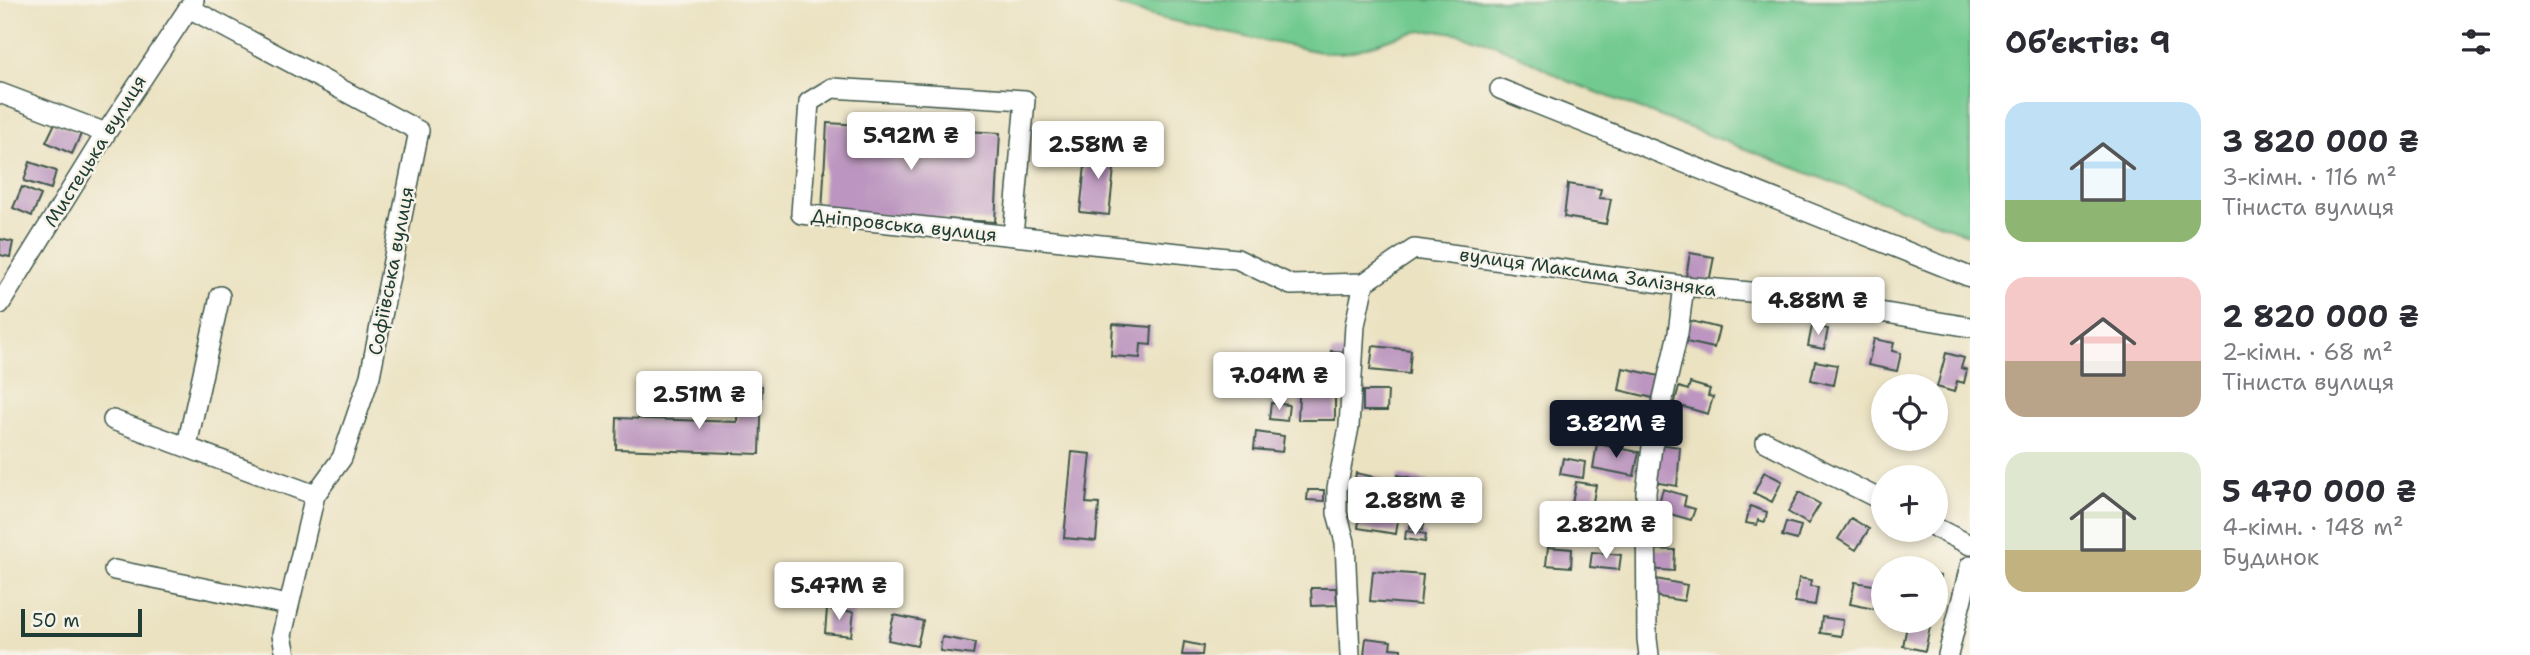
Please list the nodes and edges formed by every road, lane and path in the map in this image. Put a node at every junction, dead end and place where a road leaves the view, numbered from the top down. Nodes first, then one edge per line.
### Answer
1 (192, 4) edge
2 (1500, 89) dead end
3 (0, 93) edge
4 (106, 133) junction
5 (1013, 236) junction
6 (1970, 277) edge
7 (1364, 283) junction
8 (1684, 286) junction
9 (220, 296) dead end
10 (0, 304) edge
11 (1970, 327) edge
12 (113, 420) dead end
13 (1766, 442) dead end
14 (187, 446) junction
15 (315, 495) junction
16 (1871, 495) edge
17 (1948, 534) edge
18 (1970, 545) edge
19 (1970, 566) edge
20 (114, 570) dead end
21 (288, 605) junction
22 (286, 655) edge
23 (1350, 655) edge
24 (1649, 655) edge
25 (1948, 655) edge

1 - 4 street, Мистецька вулиця
1 - 15 street, Софіївська вулиця
2 - 6 street
3 - 4 street
4 - 10 street, Мистецька вулиця
5 - 5 street, Дніпровська вулиця
5 - 7 street, Дніпровська вулиця
7 - 8 street, вулиця Максима Залізняка
7 - 23 street
8 - 11 street, вулиця Максима Залізняка
8 - 24 street
9 - 14 street
12 - 14 street
13 - 16 street
14 - 15 street
15 - 21 street, Софіївська вулиця
17 - 18 street
19 - 25 street
20 - 21 street
21 - 22 street, Софіївська вулиця

